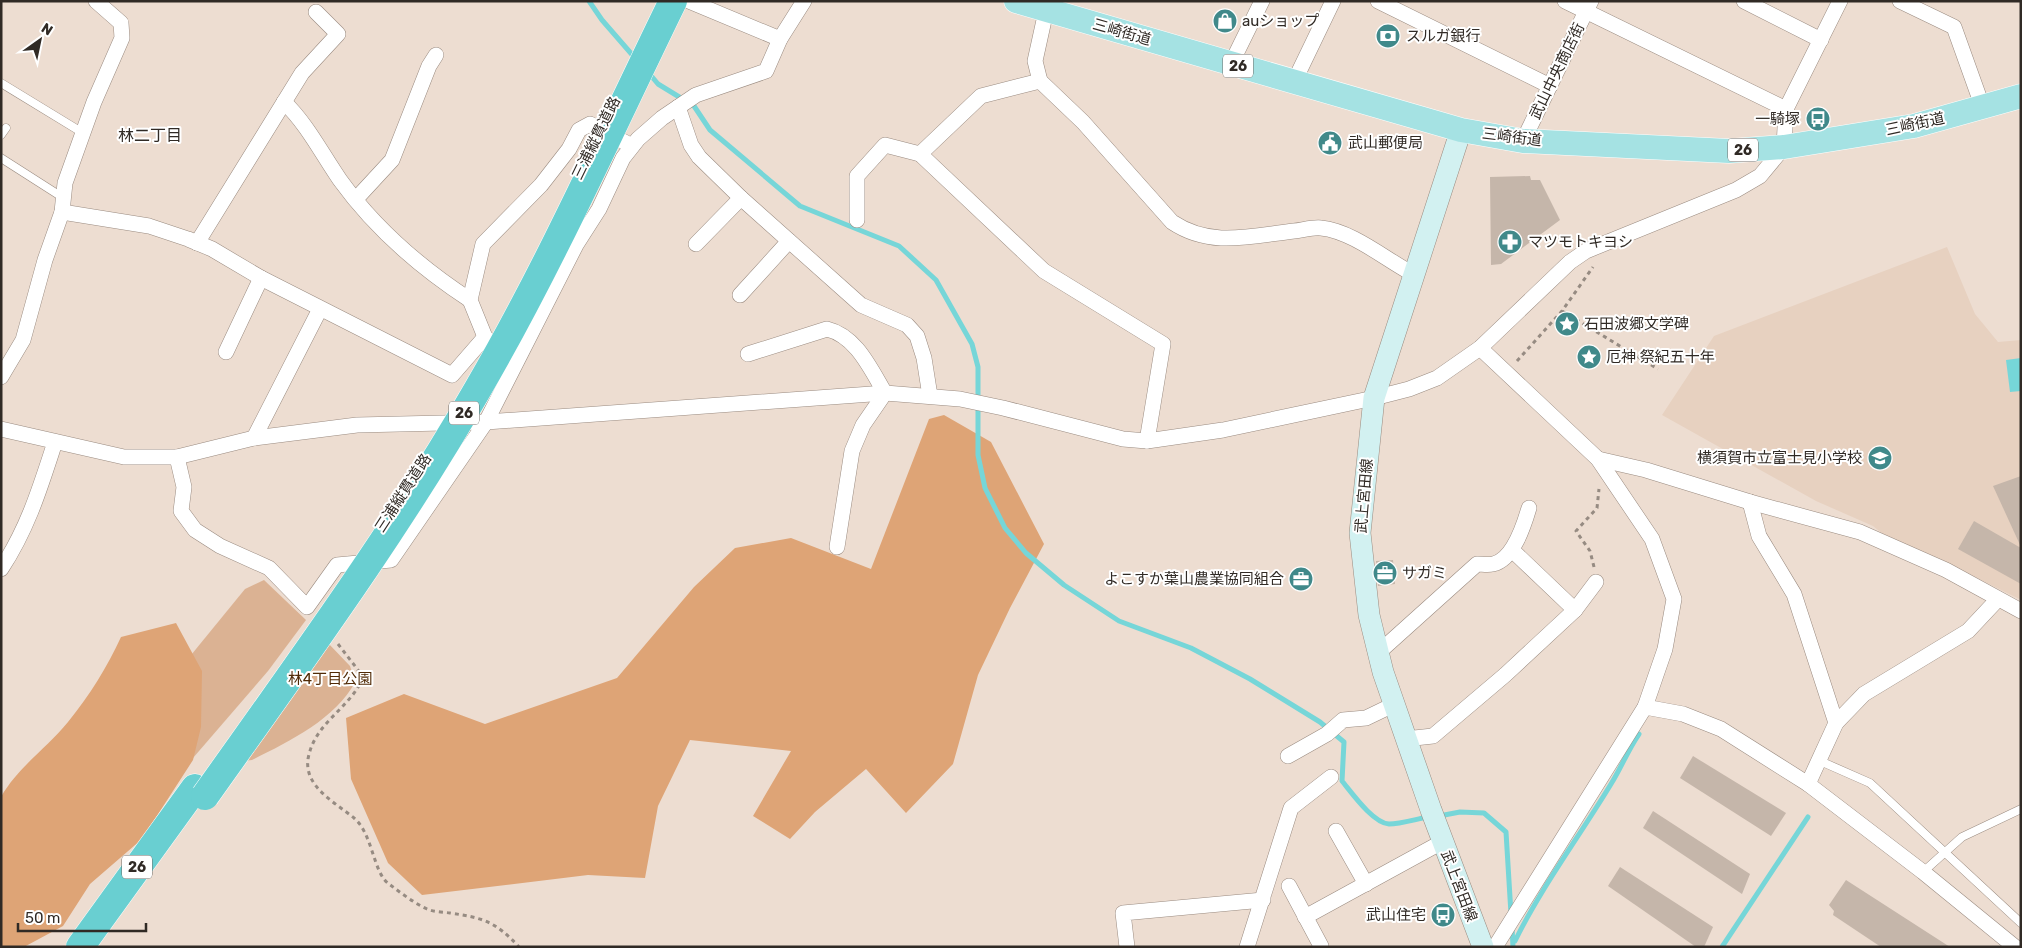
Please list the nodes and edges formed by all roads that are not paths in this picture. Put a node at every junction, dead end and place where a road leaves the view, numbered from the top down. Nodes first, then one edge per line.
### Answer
1 (96, 1) edge
2 (662, 1) edge
3 (673, 1) edge
4 (689, 1) edge
5 (804, 1) edge
6 (1016, 1) edge
7 (1262, 1) edge
8 (1333, 1) edge
9 (1378, 1) edge
10 (1565, 1) edge
11 (1744, 1) edge
12 (1840, 1) edge
13 (1900, 1) edge
14 (1047, 6) edge
15 (1588, 6) edge
16 (316, 12) dead end
17 (780, 39) junction
18 (1821, 40) junction
19 (436, 55) dead end
20 (1231, 64) junction
21 (1040, 81) junction
22 (1294, 82) junction
23 (1, 83) edge
24 (1550, 86) junction
25 (2021, 96) edge
26 (284, 102) junction
27 (678, 107) junction
28 (1983, 108) junction
29 (1786, 109) junction
30 (1461, 130) junction
31 (83, 133) junction
32 (1523, 141) junction
33 (632, 146) junction
34 (1784, 147) junction
35 (920, 154) junction
36 (1, 158) edge
37 (741, 198) junction
38 (356, 199) junction
39 (62, 205) junction
40 (858, 220) dead end
41 (789, 241) junction
42 (197, 243) junction
43 (696, 244) dead end
44 (1413, 274) junction
45 (261, 278) junction
46 (740, 295) dead end
47 (470, 300) junction
48 (320, 309) junction
49 (486, 337) junction
50 (1480, 348) junction
51 (226, 352) dead end
52 (748, 354) dead end
53 (514, 363) junction
54 (1, 378) edge
55 (884, 393) junction
56 (930, 396) junction
57 (1374, 398) junction
58 (486, 422) junction
59 (1, 428) edge
60 (254, 438) junction
61 (1147, 440) junction
62 (55, 442) junction
63 (177, 457) junction
64 (1600, 463) junction
65 (1750, 502) junction
66 (1529, 508) dead end
67 (837, 548) dead end
68 (1512, 550) junction
69 (1, 569) edge
70 (1596, 582) road end
71 (1998, 598) junction
72 (1575, 610) junction
73 (2021, 611) edge
74 (1378, 652) junction
75 (1393, 705) junction
76 (1646, 707) junction
77 (1836, 723) junction
78 (1405, 739) junction
79 (1288, 756) dead end
80 (1820, 761) junction
81 (1331, 777) dead end
82 (1808, 784) junction
83 (200, 792) junction
84 (2021, 809) edge
85 (1336, 831) dead end
86 (1442, 842) junction
87 (1944, 853) junction
88 (1923, 872) junction
89 (1366, 884) junction
90 (1289, 886) dead end
91 (1263, 900) junction
92 (1305, 917) junction
93 (2021, 923) edge
94 (90, 945) edge
95 (1320, 946) edge
96 (1127, 947) edge
97 (1247, 947) edge
98 (1483, 947) edge
99 (1495, 947) edge
100 (2015, 947) edge

1 - 31 street
2 - 83 highway, 三浦縦貫道路 / 26
3 - 83 highway, 三浦縦貫道路 / 26, bridge
4 - 17 street
5 - 17 street
6 - 14 main road, 三崎街道 / 26
7 - 20 street
8 - 22 street
9 - 24 street
10 - 15 street
11 - 18 street
12 - 18 street
13 - 28 street
14 - 20 main road, 三崎街道 / 26
14 - 21 street
15 - 24 street, 武山中央商店街
15 - 29 street
16 - 26 street
17 - 27 street
18 - 29 street
19 - 38 street
20 - 22 main road, 三崎街道 / 26
21 - 35 street
21 - 44 street
22 - 30 main road, 三崎街道 / 26
23 - 31 lane
24 - 32 street, 武山中央商店街
25 - 28 main road, 三崎街道 / 26
26 - 38 street
26 - 42 street
27 - 33 street
27 - 37 street
28 - 34 main road, 三崎街道 / 26
29 - 34 street
30 - 32 main road, 三崎街道 / 26
30 - 44 main road, 武上宮田線
31 - 39 street
32 - 34 main road, 三崎街道 / 26
33 - 47 street
33 - 53 street
34 - 50 street
35 - 40 street
35 - 61 street
36 - 39 lane
37 - 41 street
37 - 43 street
38 - 47 street
39 - 42 street
39 - 54 street
41 - 46 street
41 - 56 street
42 - 45 street
44 - 57 main road, 武上宮田線
45 - 48 street
45 - 51 street
47 - 49 street
48 - 49 street
48 - 60 street
49 - 53 street
50 - 57 street
50 - 64 street
52 - 55 street
53 - 58 street
55 - 56 street
55 - 58 street
55 - 67 street
56 - 61 street
57 - 61 street
57 - 74 main road, 武上宮田線
58 - 60 street
58 - 63 street
59 - 62 street
60 - 63 street
62 - 63 street
62 - 69 street
64 - 65 street
64 - 76 street
65 - 71 street
65 - 77 street
66 - 68 street
68 - 72 street
68 - 74 street
70 - 72 street
71 - 73 street
71 - 77 street
72 - 78 street
74 - 75 main road, 武上宮田線
75 - 78 main road, 武上宮田線
75 - 79 street
76 - 82 street
76 - 99 street
77 - 80 street
78 - 86 main road, 武上宮田線
80 - 82 street
80 - 87 lane
81 - 91 street
82 - 88 street
83 - 94 highway, 三浦縦貫道路 / 26
84 - 87 lane
85 - 89 street
86 - 89 street
86 - 98 main road, 武上宮田線
87 - 88 lane
87 - 93 lane
88 - 100 street
89 - 92 street
90 - 92 street
91 - 96 street
91 - 97 street
92 - 95 street

